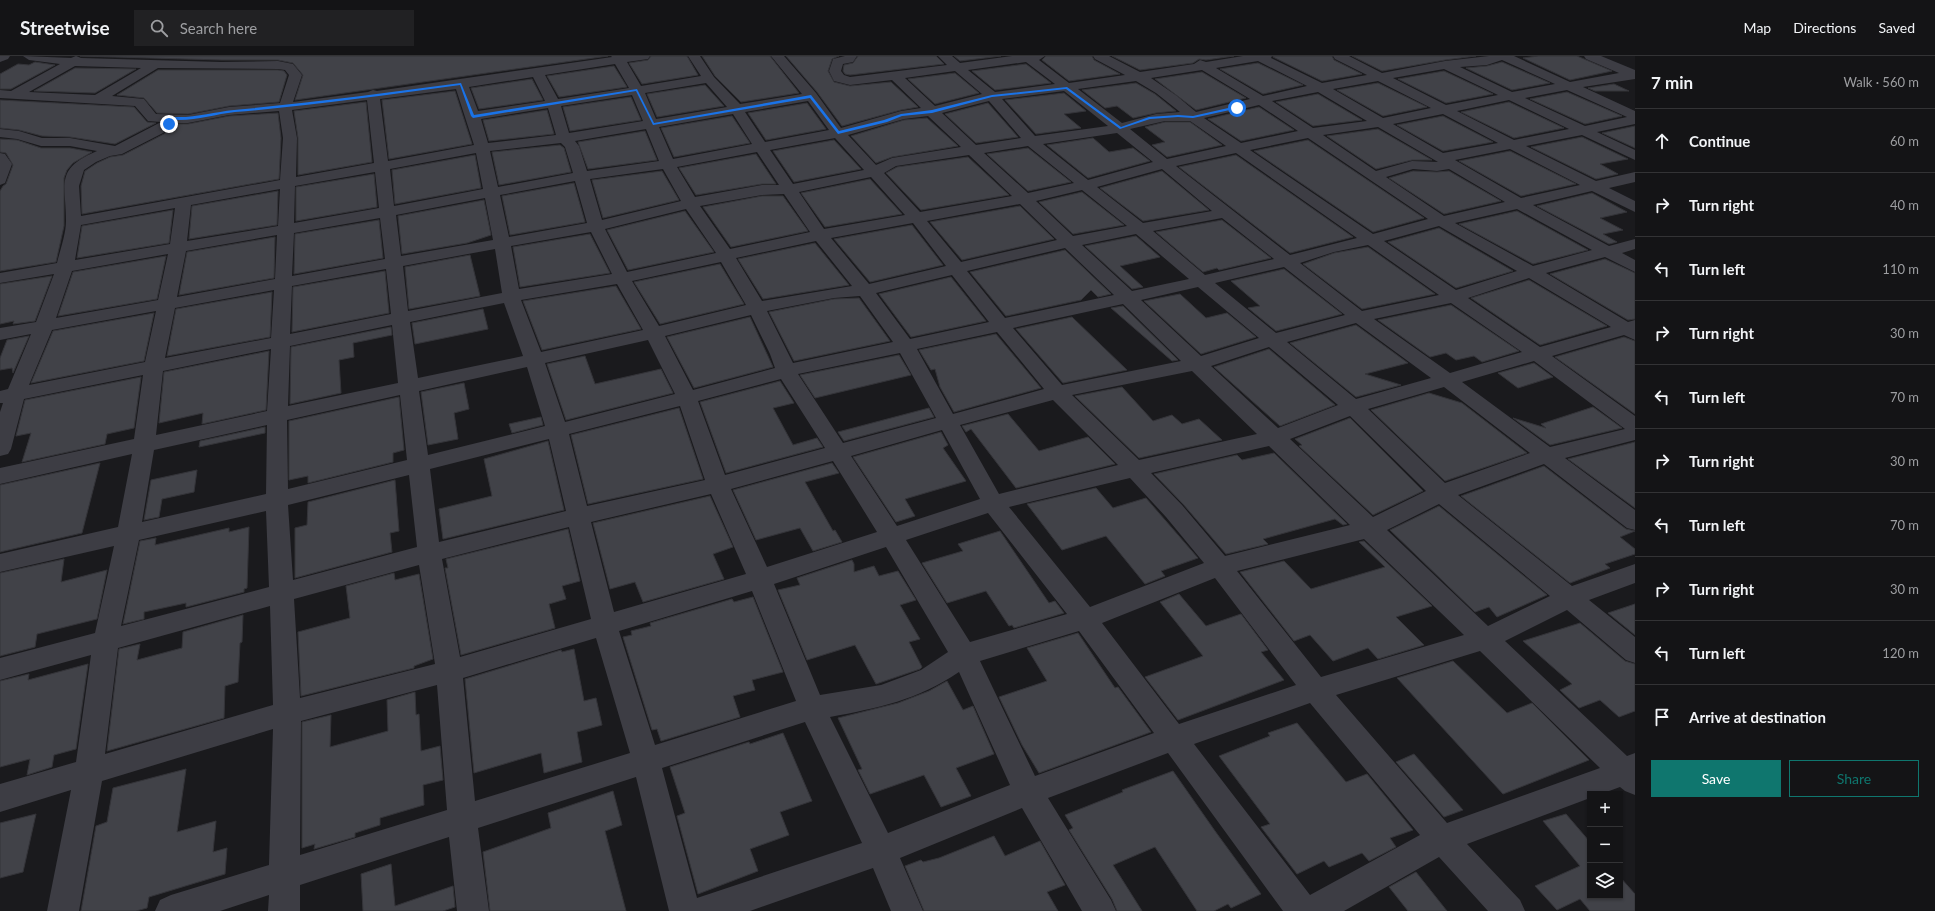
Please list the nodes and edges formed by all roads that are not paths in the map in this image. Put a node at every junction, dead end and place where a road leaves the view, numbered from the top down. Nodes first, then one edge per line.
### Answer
1 (4, 56) edge
2 (29, 56) edge
3 (644, 56) edge
4 (694, 56) edge
5 (777, 56) edge
6 (851, 56) edge
7 (1099, 56) edge
8 (1187, 56) edge
9 (1261, 56) edge
10 (1339, 56) edge
11 (1424, 56) edge
12 (1500, 56) edge
13 (1504, 56) edge
14 (1590, 56) edge
15 (1033, 57) edge
16 (0, 58) edge
17 (618, 58) edge
18 (78, 59) edge
19 (163, 59) edge
20 (950, 61) edge
21 (1446, 65) junction
22 (1206, 67) junction
23 (538, 73) junction
24 (1634, 75) edge
25 (895, 76) junction
26 (1138, 76) junction
27 (1380, 77) junction
28 (709, 79) junction
29 (461, 84) junction
30 (1568, 85) junction
31 (1067, 88) junction
32 (1321, 88) junction
33 (637, 90) junction
34 (7, 94) edge
35 (373, 94) junction
36 (811, 96) junction
37 (992, 96) junction
38 (1511, 96) junction
39 (98, 99) junction
40 (1263, 101) junction
41 (0, 103) edge
42 (553, 103) junction
43 (285, 107) junction
44 (738, 108) junction
45 (1445, 109) junction
46 (932, 112) junction
47 (473, 116) junction
48 (1635, 116) edge
49 (1193, 117) junction
50 (174, 119) junction
51 (1635, 120) edge
52 (1380, 123) junction
53 (653, 124) junction
54 (1120, 128) junction
55 (1583, 130) junction
56 (838, 132) junction
57 (1309, 132) junction
58 (0, 133) edge
59 (564, 138) junction
60 (1031, 141) junction
61 (1513, 144) junction
62 (760, 146) junction
63 (482, 148) junction
64 (1237, 148) junction
65 (117, 151) junction
66 (973, 151) junction
67 (1635, 156) edge
68 (0, 157) edge
69 (1447, 161) junction
70 (668, 164) junction
71 (1164, 164) junction
72 (380, 166) junction
73 (875, 172) junction
74 (580, 176) junction
75 (1374, 176) junction
76 (1635, 177) edge
77 (0, 180) edge
78 (288, 183) junction
79 (1085, 185) junction
80 (1593, 185) junction
81 (790, 189) junction
82 (491, 192) junction
83 (1023, 199) junction
84 (184, 202) junction
85 (690, 203) junction
86 (1518, 203) junction
87 (1635, 207) edge
88 (386, 212) junction
89 (1224, 213) junction
90 (916, 217) junction
91 (1440, 221) junction
92 (74, 222) junction
93 (596, 226) junction
94 (286, 229) junction
95 (1141, 230) junction
96 (820, 235) junction
97 (1369, 240) junction
98 (502, 242) junction
99 (1069, 242) junction
100 (1635, 244) edge
101 (178, 247) junction
102 (1607, 251) junction
103 (724, 254) junction
104 (1287, 261) junction
105 (393, 262) junction
106 (65, 267) junction
107 (1635, 267) edge
108 (957, 268) junction
109 (1531, 272) junction
110 (0, 278) edge
111 (622, 278) junction
112 (1200, 280) junction
113 (283, 282) junction
114 (865, 290) junction
115 (511, 296) junction
116 (1454, 297) junction
117 (1127, 298) junction
118 (167, 303) junction
119 (757, 309) junction
120 (1359, 317) junction
121 (400, 318) junction
122 (1000, 324) junction
123 (44, 326) junction
124 (1632, 330) edge
125 (654, 333) junction
126 (0, 334) edge
127 (1270, 340) junction
128 (280, 342) junction
129 (906, 346) junction
130 (1538, 355) junction
131 (534, 359) junction
132 (1196, 364) junction
133 (154, 367) junction
134 (786, 371) junction
135 (1447, 380) junction
136 (408, 387) junction
137 (1057, 392) junction
138 (7, 396) edge
139 (687, 398) junction
140 (1353, 407) junction
141 (277, 416) junction
142 (946, 421) junction
143 (1635, 426) edge
144 (557, 430) junction
145 (1635, 432) edge
146 (1273, 438) junction
147 (144, 445) junction
148 (0, 449) edge
149 (838, 452) junction
150 (1548, 455) junction
151 (418, 464) junction
152 (1135, 469) junction
153 (0, 476) edge
154 (718, 485) junction
155 (1441, 493) junction
156 (277, 500) junction
157 (993, 503) junction
158 (579, 516) junction
159 (1635, 522) edge
160 (1369, 529) junction
161 (129, 532) junction
162 (891, 535) junction
163 (429, 553) junction
164 (0, 563) edge
165 (1220, 566) junction
166 (1635, 573) edge
167 (760, 578) junction
168 (282, 591) junction
169 (1568, 598) junction
170 (1085, 620) junction
171 (605, 625) junction
172 (106, 639) junction
173 (1485, 639) junction
174 (1635, 652) edge
175 (964, 655) junction
176 (0, 669) edge
177 (449, 671) junction
178 (1315, 690) junction
179 (812, 708) junction
180 (287, 714) junction
181 (1172, 739) junction
182 (646, 761) junction
183 (89, 773) junction
184 (1632, 774) edge
185 (1028, 792) junction
186 (0, 798) edge
187 (462, 818) junction
188 (1442, 839) junction
189 (881, 851) junction
190 (285, 875) junction
191 (63, 911) edge
192 (171, 911) edge
193 (284, 911) edge
194 (473, 911) edge
195 (686, 911) edge
196 (704, 911) edge
197 (907, 911) edge
198 (1100, 911) edge
199 (1302, 911) edge
200 (1313, 911) edge
201 (1509, 911) edge

1 - 16 street
2 - 18 street
3 - 17 street
4 - 28 street
5 - 36 street
6 - 25 street
7 - 26 street
8 - 22 street
9 - 22 street
9 - 32 street
10 - 27 street
11 - 21 street
12 - 21 street
13 - 30 street
14 - 24 street
15 - 20 street
15 - 31 street
17 - 23 street
17 - 33 street
18 - 19 street
18 - 34 street
19 - 39 street
19 - 43 street
20 - 25 street
20 - 37 street
21 - 27 street
21 - 38 street
22 - 26 street
22 - 40 street
23 - 29 street
23 - 42 street
24 - 30 street
25 - 46 street
26 - 31 street
26 - 49 street
27 - 32 street
27 - 45 street
28 - 33 street
28 - 44 street
29 - 35 street
29 - 47 street
30 - 38 street
30 - 48 street
31 - 37 street
31 - 54 street
32 - 40 street
32 - 52 street
33 - 42 street
33 - 53 street
34 - 39 street
34 - 41 street
35 - 43 street
35 - 72 street
36 - 44 street
36 - 56 street
37 - 46 street
37 - 60 street
38 - 45 street
38 - 55 street
39 - 50 street
40 - 49 street
40 - 57 street
42 - 47 street
42 - 59 street
43 - 50 street
43 - 78 street
44 - 53 street
44 - 62 street
45 - 52 street
45 - 61 street
46 - 56 street
46 - 66 street
47 - 63 street
49 - 54 street
49 - 64 street
50 - 65 street
51 - 55 street
52 - 57 street
52 - 69 street
53 - 59 street
53 - 70 street
54 - 60 street
54 - 71 street
55 - 61 street
55 - 67 street
56 - 62 street
56 - 73 street
57 - 64 street
57 - 75 street
58 - 65 street
59 - 63 street
59 - 74 street
60 - 66 street
60 - 79 street
61 - 69 street
61 - 80 street
62 - 70 street
62 - 81 street
63 - 72 street
63 - 82 street
64 - 71 street
64 - 97 street
65 - 92 street
66 - 73 street
66 - 83 street
68 - 77 street
69 - 75 street
69 - 86 street
70 - 74 street
70 - 85 street
71 - 79 street
71 - 89 street
72 - 78 street
72 - 88 street
73 - 81 street
73 - 90 street
74 - 82 street
74 - 93 street
75 - 91 street
76 - 80 street
78 - 84 street
78 - 94 street
79 - 83 street
79 - 95 street
80 - 86 street
80 - 87 street
81 - 85 street
81 - 96 street
82 - 88 street
82 - 98 street
83 - 90 street
83 - 99 street
84 - 92 street
84 - 101 street
85 - 93 street
85 - 103 street
86 - 91 street
86 - 102 street
88 - 94 street
88 - 105 street
89 - 95 street
89 - 104 street
90 - 96 street
90 - 108 street
91 - 97 street
91 - 109 street
92 - 106 street
93 - 98 street
93 - 111 street
94 - 101 street
94 - 113 street
95 - 99 street
95 - 112 street
96 - 103 street
96 - 114 street
97 - 104 street
97 - 116 street
98 - 105 street
98 - 115 street
99 - 108 street
99 - 117 street
100 - 102 street
101 - 106 street
101 - 118 street
102 - 107 street
102 - 109 street
103 - 111 street
103 - 119 street
104 - 112 street
104 - 120 street
105 - 113 street
105 - 121 street
106 - 110 street
106 - 123 street
108 - 114 street
108 - 122 street
109 - 116 street
109 - 124 street
111 - 115 street
111 - 125 street
112 - 117 street
112 - 127 street
113 - 118 street
113 - 128 street
114 - 119 street
114 - 129 street
115 - 121 street
115 - 131 street
116 - 120 street
116 - 130 street
117 - 122 street
117 - 132 street
118 - 123 street
118 - 133 street
119 - 125 street
119 - 134 street
120 - 127 street
120 - 135 street
121 - 128 street
121 - 136 street
122 - 129 street
122 - 137 street
123 - 126 street
123 - 138 street
124 - 130 street
125 - 131 street
125 - 139 street
127 - 132 street
127 - 140 street
128 - 133 street
128 - 141 street
129 - 134 street
129 - 142 street
130 - 135 street
130 - 143 street
131 - 136 street
131 - 144 street
132 - 137 street
132 - 146 street
133 - 138 street
133 - 147 street
134 - 139 street
134 - 149 street
135 - 140 street
135 - 150 street
136 - 141 street
136 - 151 street
137 - 142 street
137 - 152 street
138 - 148 street
139 - 144 street
139 - 154 street
140 - 146 street
140 - 155 street
141 - 147 street
141 - 156 street
142 - 149 street
142 - 157 street
144 - 151 street
144 - 158 street
145 - 150 street
146 - 152 street
146 - 160 street
147 - 153 street
147 - 161 street
149 - 154 street
149 - 162 street
150 - 155 street
150 - 159 street
151 - 156 street
151 - 163 street
152 - 157 street
152 - 165 street
154 - 158 street
154 - 167 street
155 - 160 street
155 - 169 street
156 - 161 street
156 - 168 street
157 - 162 street
157 - 170 street
158 - 163 street
158 - 171 street
160 - 165 street
160 - 173 street
161 - 164 street
161 - 172 street
162 - 167 street
162 - 175 street
163 - 168 street
163 - 177 street
165 - 170 street
165 - 178 street
166 - 169 street
167 - 171 street
167 - 179 street
168 - 172 street
168 - 180 street
169 - 173 street
169 - 174 street
170 - 175 street
170 - 181 street
171 - 177 street
171 - 182 street
172 - 176 street
172 - 183 street
173 - 178 street
173 - 184 street
175 - 179 street
175 - 185 street
177 - 180 street
177 - 187 street
178 - 181 street
178 - 188 street
179 - 182 street
179 - 189 street
180 - 183 street
180 - 190 street
181 - 185 street
181 - 199 street
182 - 187 street
182 - 195 street
183 - 186 street
183 - 191 street
184 - 188 street
185 - 189 street
185 - 198 street
187 - 190 street
187 - 194 street
188 - 200 street
188 - 201 street
189 - 196 street
189 - 197 street
190 - 192 street
190 - 193 street

